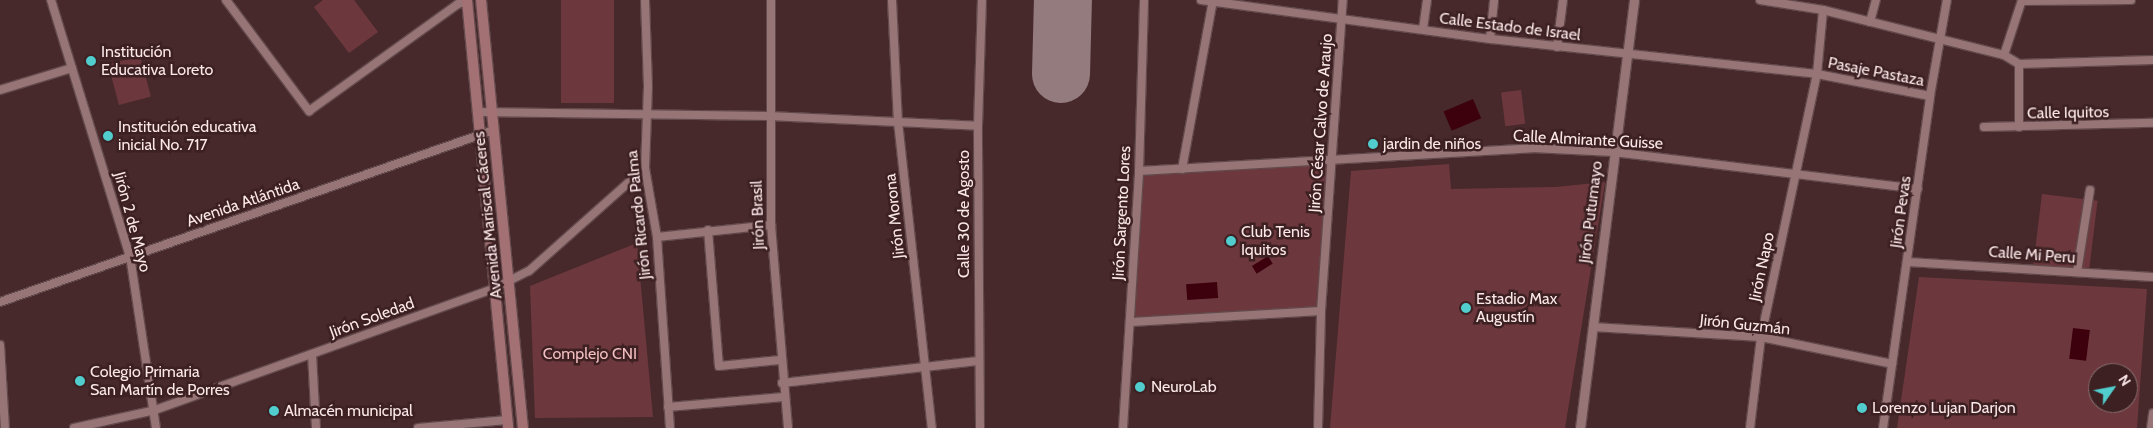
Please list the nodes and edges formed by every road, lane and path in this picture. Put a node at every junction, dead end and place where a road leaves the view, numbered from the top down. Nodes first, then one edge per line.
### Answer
1 (51, 0) edge
2 (226, 0) edge
3 (481, 0) edge
4 (645, 0) edge
5 (771, 0) edge
6 (892, 0) edge
7 (982, 0) edge
8 (1144, 0) edge
9 (1201, 0) edge
10 (1213, 0) edge
11 (1343, 0) edge
12 (1427, 0) edge
13 (1494, 0) edge
14 (1562, 0) edge
15 (1634, 0) edge
16 (1760, 0) edge
17 (1876, 0) edge
18 (1947, 0) edge
19 (2022, 0) edge
20 (2130, 0) edge
21 (467, 1) edge
22 (2097, 1) edge
23 (1823, 10) junction
24 (1341, 18) junction
25 (1870, 22) junction
26 (1423, 29) junction
27 (1490, 39) junction
28 (1940, 39) junction
29 (1558, 47) junction
30 (1627, 55) junction
31 (2004, 55) junction
32 (2153, 60) edge
33 (2019, 64) junction
34 (72, 68) junction
35 (1816, 74) junction
36 (0, 90) edge
37 (1930, 96) junction
38 (492, 111) junction
39 (478, 112) junction
40 (646, 115) junction
41 (769, 116) junction
42 (898, 122) junction
43 (2153, 124) edge
44 (978, 126) junction
45 (1984, 127) dead end
46 (2018, 127) junction
47 (494, 130) junction
48 (480, 134) junction
49 (1613, 152) junction
50 (1334, 160) junction
51 (645, 168) junction
52 (1182, 169) junction
53 (1139, 171) junction
54 (1796, 172) junction
55 (1918, 188) junction
56 (2090, 190) dead end
57 (771, 225) junction
58 (708, 230) junction
59 (657, 237) junction
60 (130, 256) junction
61 (1908, 262) junction
62 (2077, 272) junction
63 (2153, 277) edge
64 (509, 281) junction
65 (495, 288) junction
66 (0, 302) edge
67 (1321, 311) junction
68 (1131, 322) junction
69 (1593, 327) junction
70 (1761, 337) junction
71 (0, 345) edge
72 (312, 354) junction
73 (780, 360) junction
74 (978, 361) junction
75 (1892, 364) junction
76 (926, 367) junction
77 (782, 383) junction
78 (784, 397) junction
79 (668, 407) junction
80 (155, 410) junction
81 (2153, 413) edge
82 (508, 424) edge
83 (5, 428) edge
84 (74, 428) edge
85 (156, 428) edge
86 (316, 428) edge
87 (418, 428) edge
88 (523, 428) edge
89 (670, 428) edge
90 (788, 428) edge
91 (932, 428) edge
92 (980, 428) edge
93 (1123, 428) edge
94 (1318, 428) edge
95 (1580, 428) edge
96 (1750, 428) edge
97 (1884, 428) edge
98 (2151, 428) edge

1 - 34 street, Jirón 2 de Mayo
2 - 21 street
3 - 38 main road, Avenida Mariscal Cáceres
4 - 40 street, Jirón Ricardo Palma
5 - 41 street, Jirón Brasil
6 - 42 street, Jirón Morona
7 - 44 street, Calle 30 de Agosto
8 - 53 street, Jirón Sargento Lores
9 - 10 street, Calle Estado de Israel
10 - 24 street, Calle Estado de Israel
10 - 52 street
11 - 24 street, Jirón César Calvo de Araujo
12 - 26 street
13 - 27 street
14 - 29 street
15 - 30 street, Jirón Putumayo
16 - 23 street
17 - 25 street
18 - 28 street, Jirón Pevas
19 - 22 street
19 - 31 street
20 - 22 street
21 - 39 main road, Avenida Mariscal Cáceres
23 - 25 street
23 - 35 street, Jirón Napo
24 - 26 street, Calle Estado de Israel
24 - 50 street, Jirón César Calvo de Araujo
25 - 28 street
26 - 27 street, Calle Estado de Israel
27 - 29 street, Calle Estado de Israel
28 - 31 street
28 - 37 street, Jirón Pevas
29 - 30 street, Calle Estado de Israel
30 - 35 street, Calle Estado de Israel
30 - 49 street, Jirón Putumayo
31 - 33 street
32 - 33 street
33 - 46 street
34 - 36 street
34 - 60 street, Jirón 2 de Mayo
35 - 37 street, Pasaje Pastaza
35 - 54 street, Jirón Napo
37 - 55 street, Jirón Pevas
38 - 39 street
38 - 40 street
38 - 47 main road, Avenida Mariscal Cáceres
39 - 48 main road, Avenida Mariscal Cáceres
40 - 41 street
40 - 51 street, Jirón Ricardo Palma
41 - 42 street
41 - 57 street, Jirón Brasil
42 - 44 street
42 - 76 street, Jirón Morona
43 - 46 street, Calle Iquitos
44 - 74 street, Calle 30 de Agosto
45 - 46 street, Calle Iquitos
47 - 48 street, Avenida Atlántida
47 - 64 main road, Avenida Mariscal Cáceres
48 - 60 street, Avenida Atlántida
48 - 65 main road, Avenida Mariscal Cáceres
49 - 50 street, Calle Almirante Guisse
49 - 54 street, Calle Almirante Guisse
49 - 69 street, Jirón Putumayo
50 - 52 street, Calle Almirante Guisse
50 - 67 street, Jirón César Calvo de Araujo
51 - 59 street, Jirón Ricardo Palma
51 - 64 street, Jirón Soledad
52 - 53 street, Calle Almirante Guisse
53 - 68 street, Jirón Sargento Lores
54 - 55 street, Calle Almirante Guisse
54 - 70 street, Jirón Napo
55 - 61 street, Jirón Pevas
56 - 62 street
57 - 58 street
57 - 73 street, Jirón Brasil
58 - 59 street
58 - 73 street
59 - 79 street, Jirón Ricardo Palma
60 - 66 street, Avenida Atlántida
60 - 80 street, Jirón 2 de Mayo
61 - 62 street, Calle Mi Peru
61 - 75 street, Jirón Pevas
62 - 63 street, Calle Mi Peru
64 - 65 street, Jirón Soledad
64 - 88 main road, Avenida Mariscal Cáceres
65 - 72 street, Jirón Soledad
65 - 82 main road, Avenida Mariscal Cáceres
67 - 68 street
67 - 94 street, Jirón César Calvo de Araujo
68 - 93 street, Jirón Sargento Lores
69 - 70 street, Jirón Guzmán
69 - 95 street, Jirón Putumayo
70 - 75 street, Jirón Guzmán
70 - 96 street, Jirón Napo
71 - 83 street
72 - 80 street, Jirón Soledad
72 - 86 street
73 - 77 street, Jirón Brasil
74 - 76 street
74 - 92 street, Calle 30 de Agosto
75 - 97 street, Jirón Pevas
76 - 77 street
76 - 91 street, Jirón Morona
77 - 78 street, Jirón Brasil
78 - 79 street
78 - 90 street, Jirón Brasil
79 - 89 street, Jirón Ricardo Palma
80 - 84 street, Jirón Soledad
80 - 85 street, Jirón 2 de Mayo
81 - 98 street
82 - 87 street

